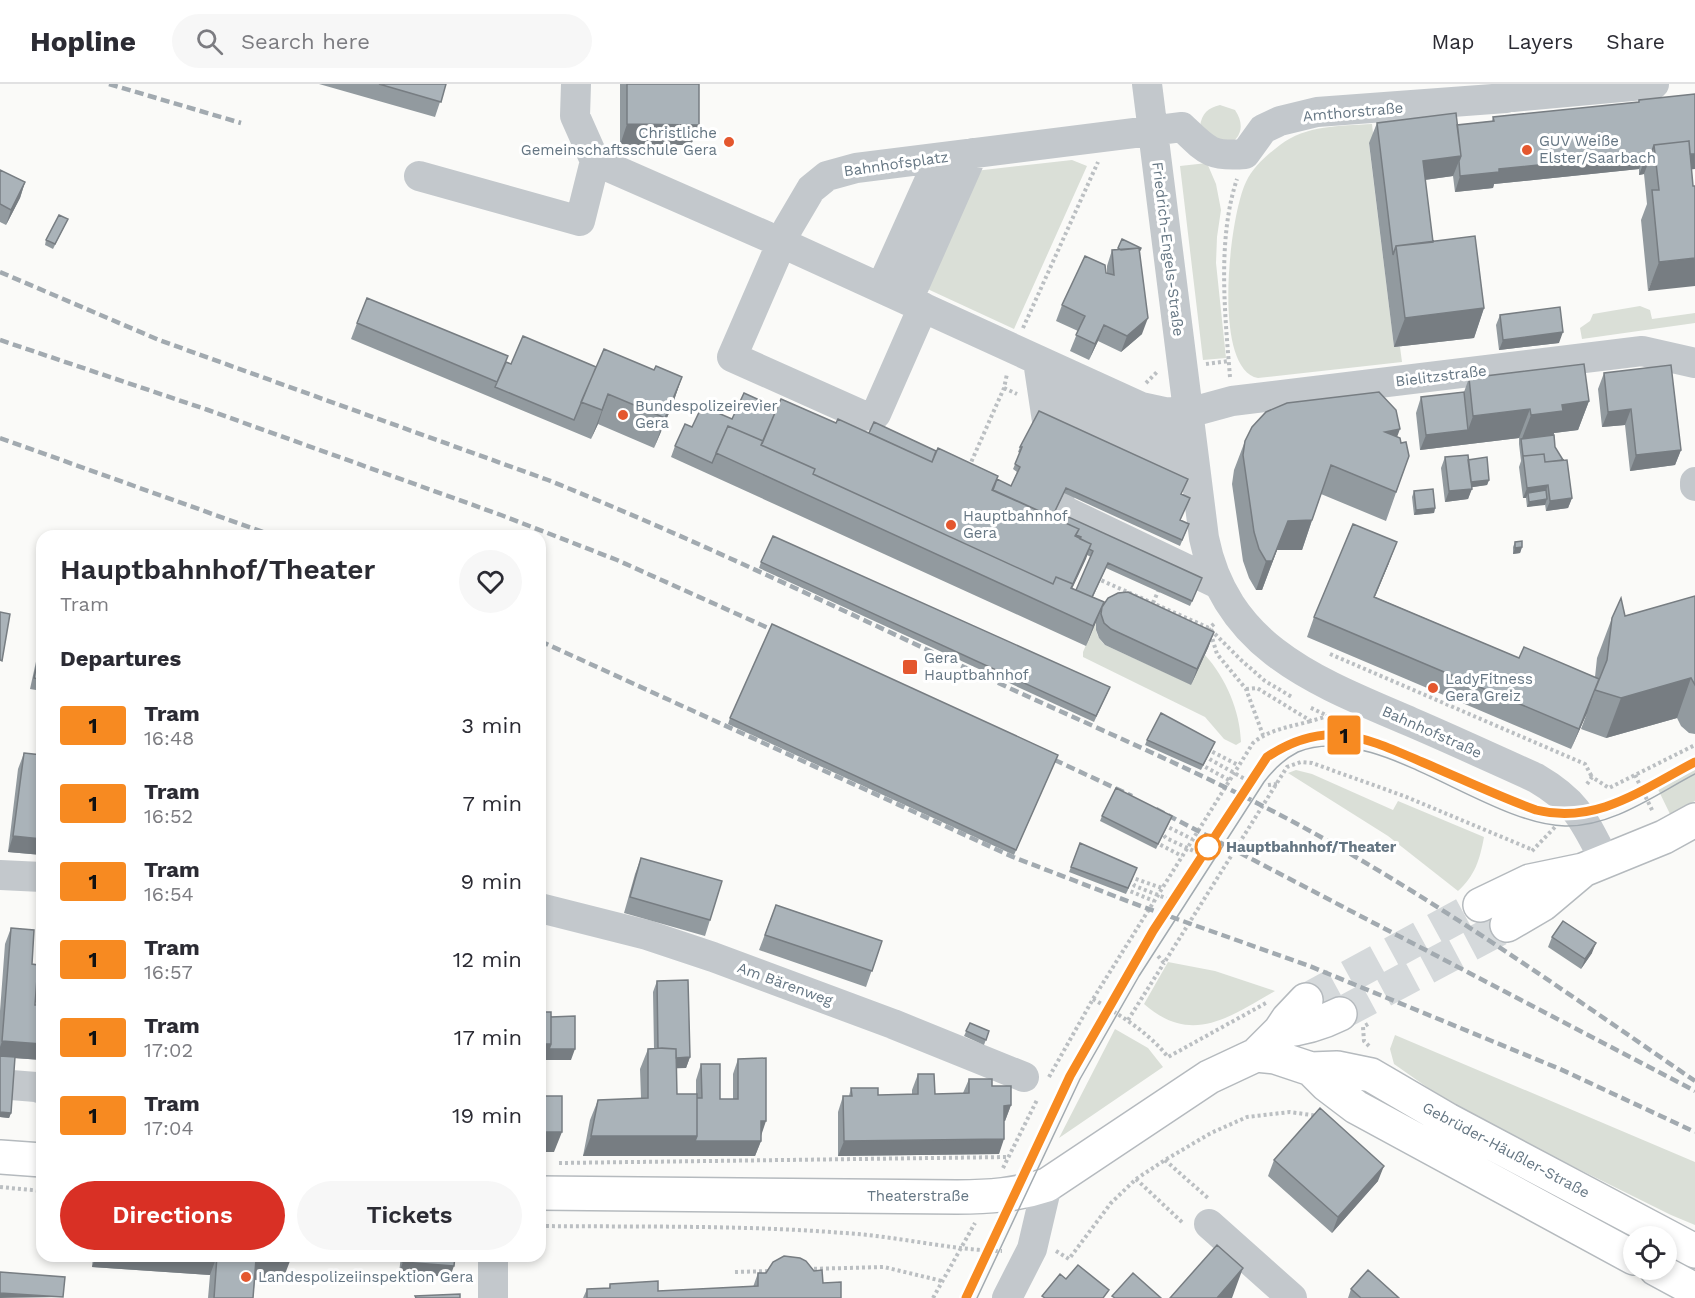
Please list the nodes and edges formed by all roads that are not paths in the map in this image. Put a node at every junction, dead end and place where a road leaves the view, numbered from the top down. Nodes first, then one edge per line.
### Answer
1 (576, 84) edge
2 (1147, 84) edge
3 (1654, 84) edge
4 (1153, 130) junction
5 (973, 153) junction
6 (943, 157) junction
7 (595, 161) junction
8 (419, 176) dead end
9 (782, 243) junction
10 (881, 288) junction
11 (915, 304) junction
12 (1025, 355) junction
13 (1695, 363) edge
14 (1065, 373) junction
15 (1140, 403) junction
16 (1098, 443) junction
17 (1174, 478) edge
18 (1127, 531) dead end
19 (1218, 584) junction
20 (1695, 820) edge
21 (1594, 866) junction
22 (0, 875) edge
23 (36, 877) edge
24 (1480, 905) tunnel mouth
25 (546, 910) edge
26 (1507, 925) tunnel mouth
27 (1306, 1000) tunnel mouth
28 (1354, 1019) tunnel mouth
29 (1280, 1031) junction
30 (1256, 1055) junction
31 (1311, 1069) junction
32 (1024, 1077) dead end
33 (11, 1085) edge
34 (36, 1087) edge
35 (0, 1157) edge
36 (36, 1160) edge
37 (546, 1178) edge
38 (1047, 1185) junction
39 (1209, 1224) road end
40 (1695, 1251) edge
41 (1623, 1252) edge
42 (493, 1262) edge
43 (1676, 1280) edge
44 (1695, 1290) edge
45 (493, 1298) edge
46 (1007, 1298) edge
47 (1292, 1298) edge

1 - 7 street
2 - 4 street, Friedrich-Engels-Straße
3 - 4 street, Amthorstraße
4 - 5 street, Bahnhofsplatz
4 - 15 street, Friedrich-Engels-Straße
5 - 6 street, Bahnhofsplatz
5 - 11 street
6 - 9 street, Bahnhofsplatz
6 - 10 street
7 - 8 street
7 - 9 street
9 - 10 street
9 - 11 street, Bahnhofsplatz
10 - 11 street
11 - 12 street
12 - 14 street
12 - 16 street
13 - 15 street, Bielitzstraße
14 - 15 street
14 - 16 street
15 - 16 street
15 - 16 street
15 - 17 street
15 - 19 street, Bahnhofstraße
18 - 19 street
19 - 21 street, Bahnhofstraße
20 - 21 main road
21 - 24 main road
21 - 26 main road
22 - 23 street
25 - 32 street, Am Bärenweg
27 - 29 main road
28 - 29 main road
29 - 30 main road
30 - 31 main road, Gebrüder-Häußler-Straße
30 - 38 main road, Theaterstraße
31 - 40 main road, Gebrüder-Häußler-Straße
31 - 41 main road, Gebrüder-Häußler-Straße
33 - 34 street
35 - 36 main road
37 - 38 main road, Theaterstraße
38 - 46 street
39 - 47 street
42 - 45 street
43 - 44 main road

